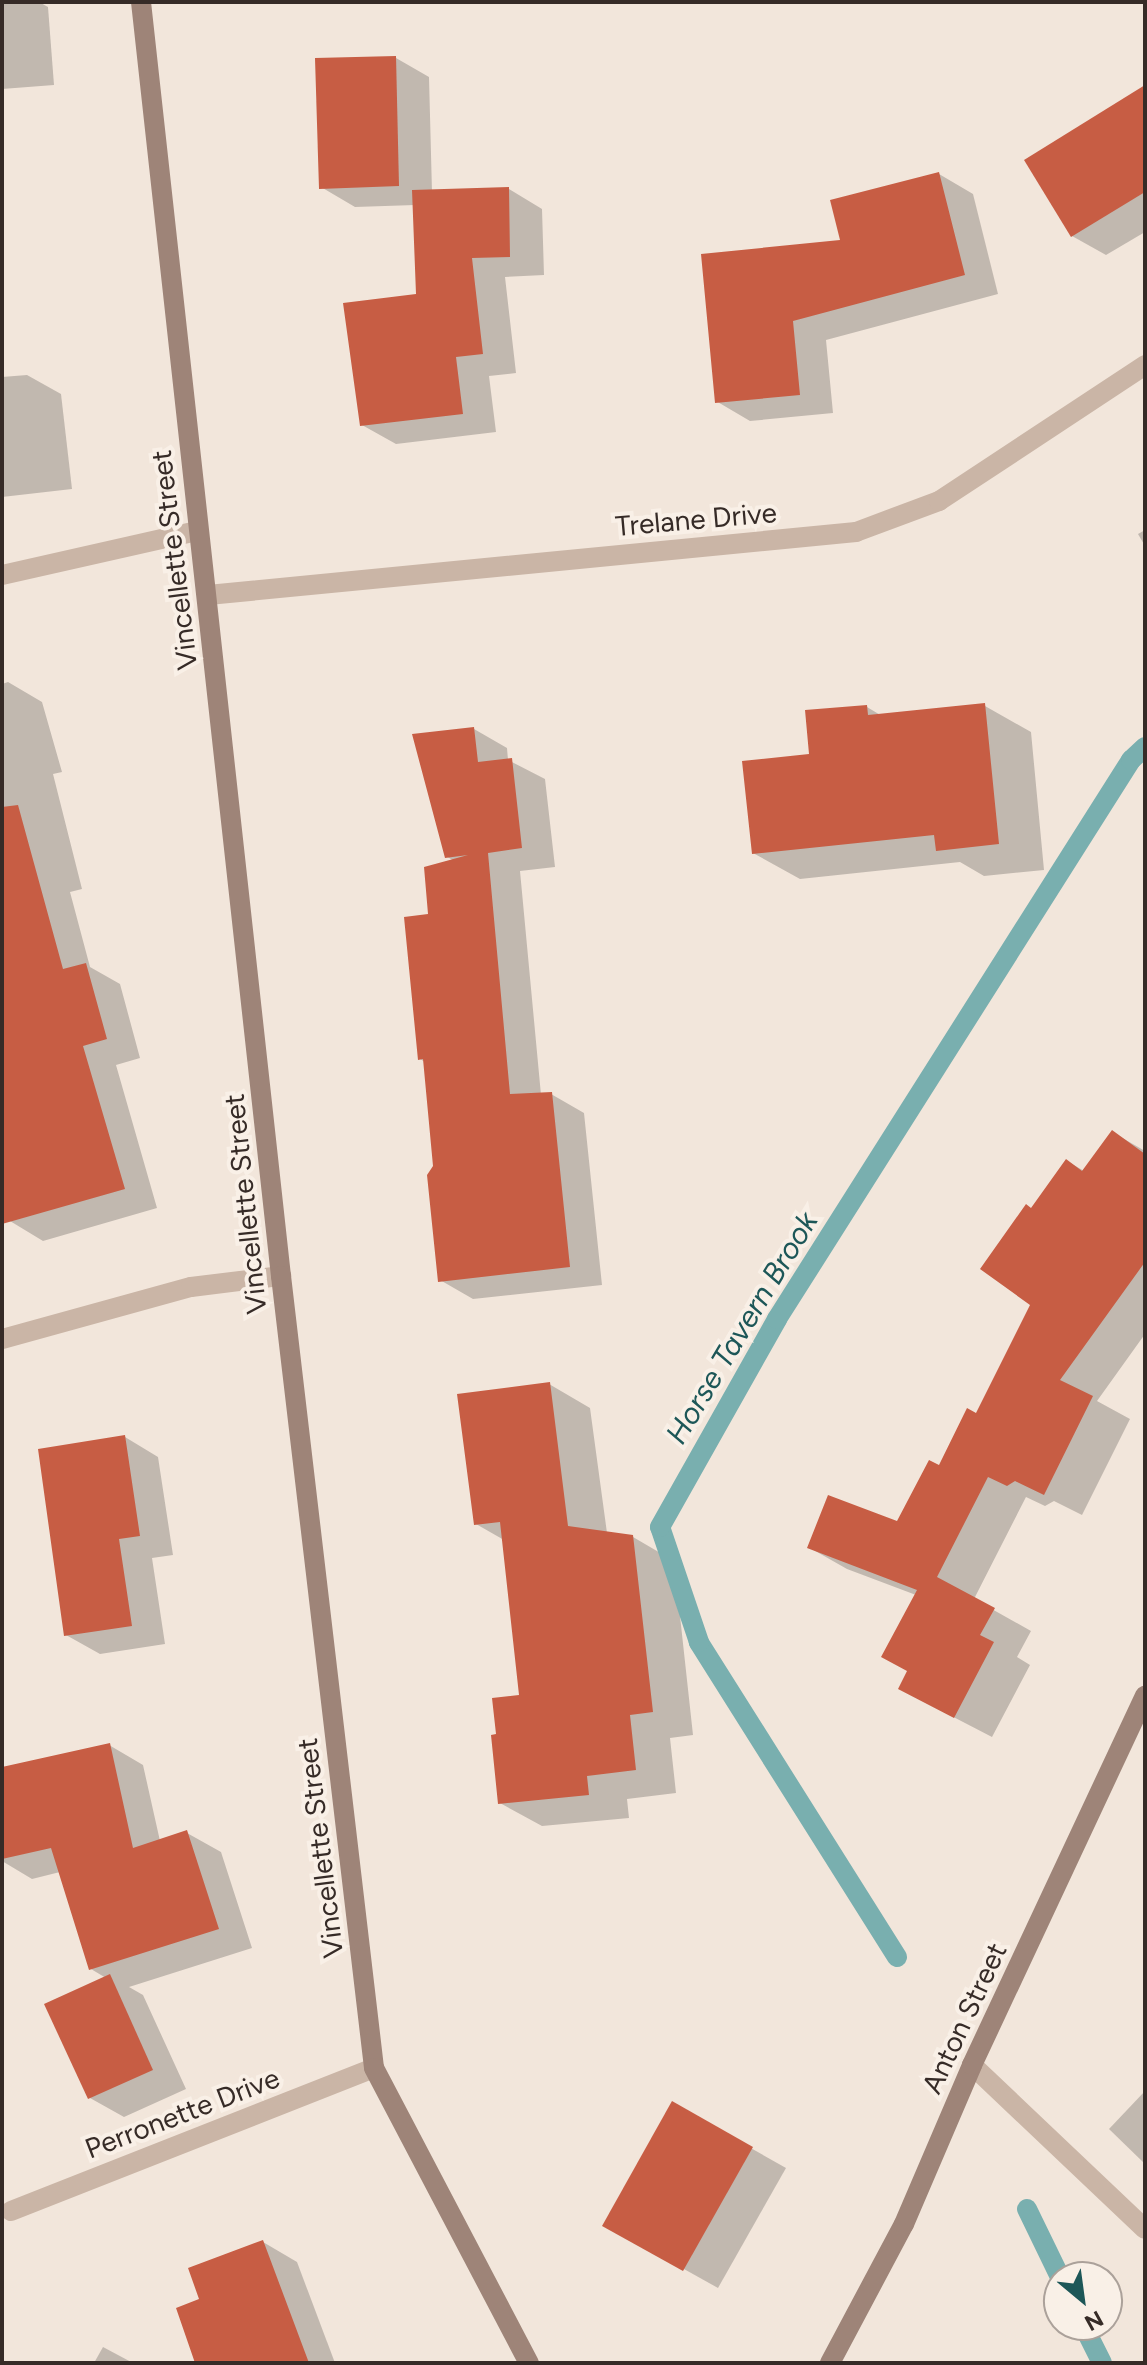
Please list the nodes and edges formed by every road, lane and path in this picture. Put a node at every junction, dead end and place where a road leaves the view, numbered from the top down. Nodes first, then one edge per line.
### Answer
1 (141, 2) edge
2 (1145, 365) edge
3 (198, 531) junction
4 (2, 575) edge
5 (208, 595) junction
6 (281, 1276) junction
7 (2, 1339) edge
8 (1145, 1695) edge
9 (972, 2065) junction
10 (374, 2068) junction
11 (11, 2211) dead end
12 (1145, 2229) edge
13 (529, 2363) edge
14 (830, 2363) edge

1 - 3 street, Vincellette Street
2 - 5 street, Trelane Drive
3 - 4 street
3 - 5 street, Vincellette Street
5 - 6 street, Vincellette Street
6 - 7 street
6 - 10 street, Vincellette Street
8 - 9 street, Anton Street
9 - 12 street
9 - 14 street, Anton Street
10 - 11 street, Perronette Drive
10 - 13 street, Vincellette Street

